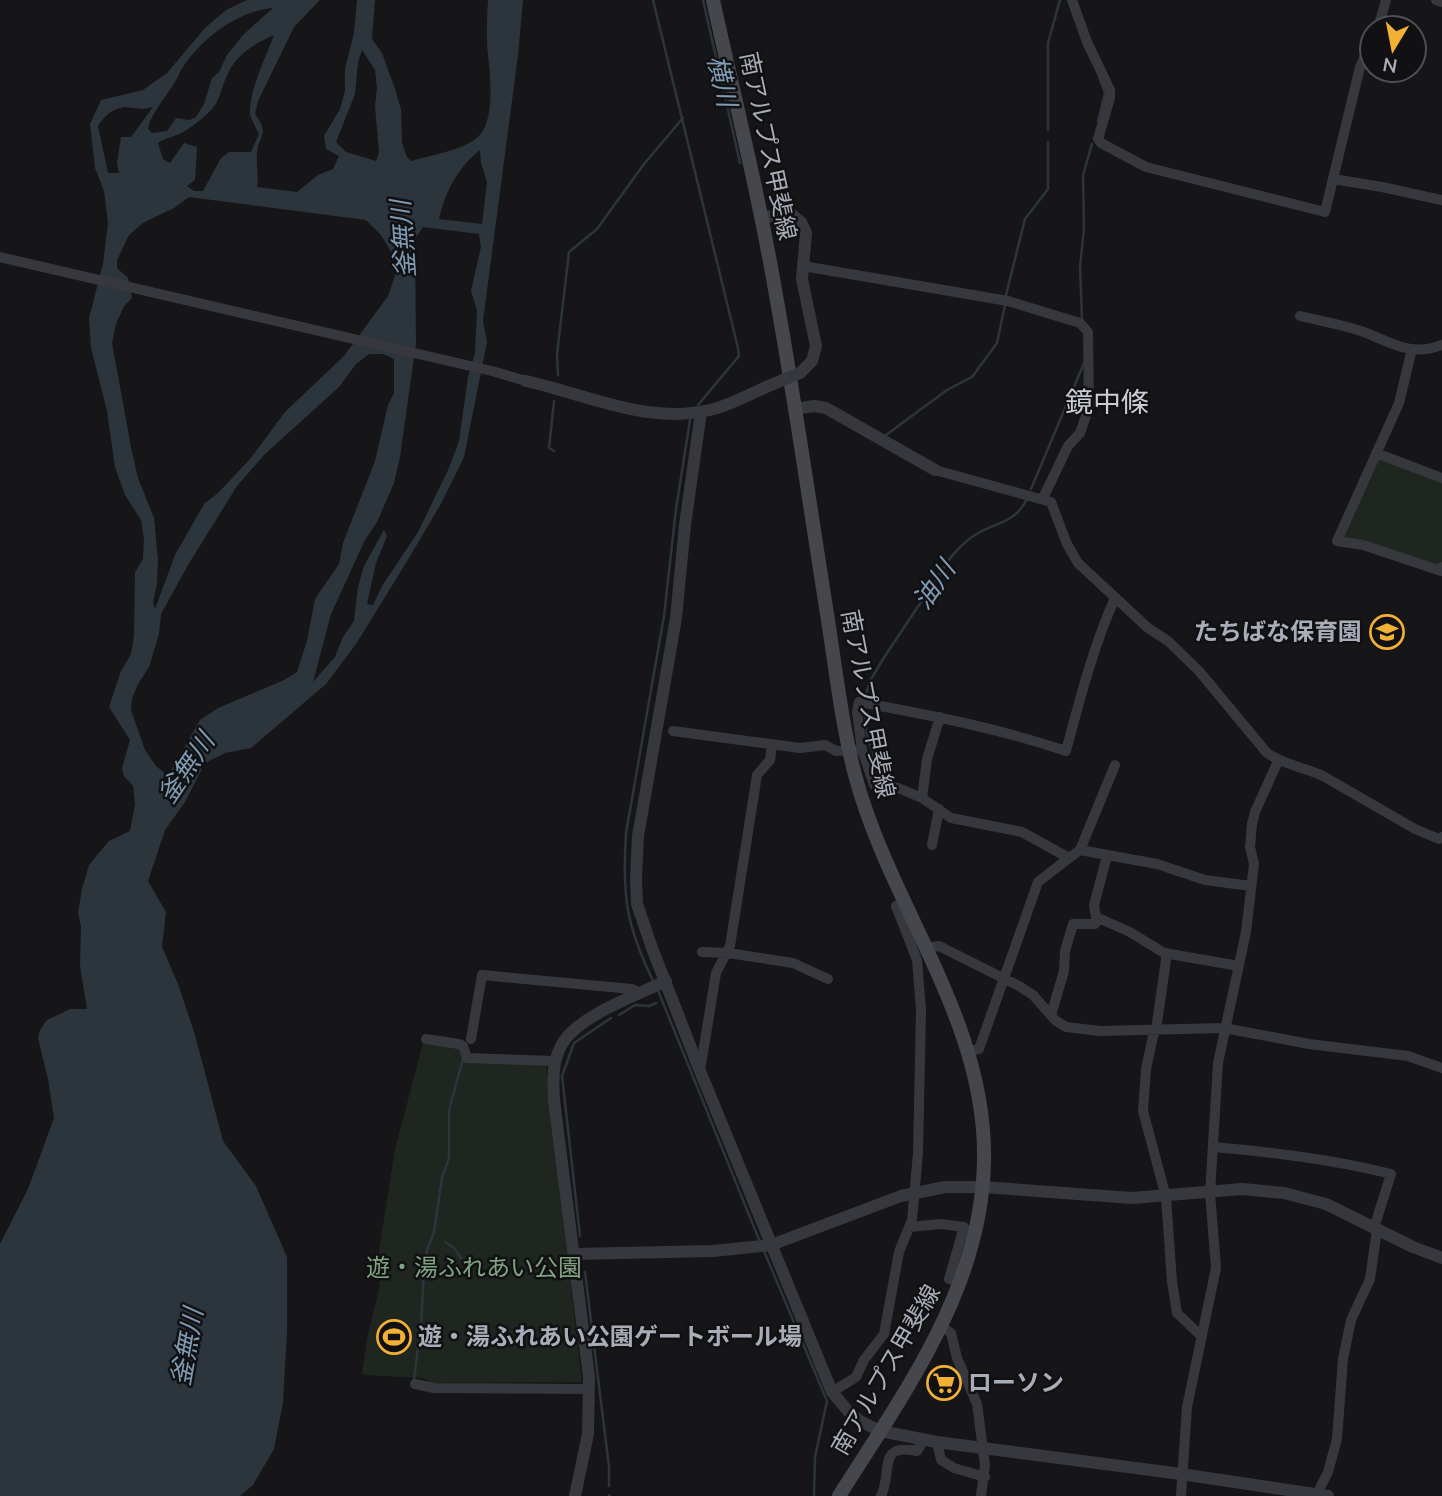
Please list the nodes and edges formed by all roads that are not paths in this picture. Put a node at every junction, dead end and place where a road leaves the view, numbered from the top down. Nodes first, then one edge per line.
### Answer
1 (713, 0) edge
2 (1072, 0) edge
3 (1436, 0) edge
4 (1442, 2) edge
5 (1358, 75) edge
6 (1333, 179) junction
7 (1442, 200) edge
8 (761, 217) junction
9 (0, 257) edge
10 (803, 266) junction
11 (1300, 316) dead end
12 (1442, 345) edge
13 (1412, 349) junction
14 (526, 381) joint
15 (794, 410) junction
16 (701, 412) junction
17 (1376, 453) junction
18 (935, 470) joint
19 (1442, 478) edge
20 (1042, 498) junction
21 (1442, 567) edge
22 (1115, 598) junction
23 (940, 717) junction
24 (673, 731) dead end
25 (772, 745) junction
26 (856, 750) junction
27 (1278, 761) junction
28 (1115, 765) dead end
29 (922, 798) junction
30 (939, 810) junction
31 (1442, 836) edge
32 (932, 845) dead end
33 (1080, 850) junction
34 (1107, 856) junction
35 (1069, 858) junction
36 (1251, 886) junction
37 (906, 902) junction
38 (1099, 919) junction
39 (926, 948) junction
40 (702, 952) dead end
41 (728, 953) junction
42 (1167, 953) junction
43 (1239, 966) junction
44 (1004, 978) junction
45 (828, 979) dead end
46 (666, 981) junction
47 (640, 993) junction
48 (1051, 1015) junction
49 (1224, 1028) junction
50 (1156, 1030) junction
51 (471, 1039) dead end
52 (426, 1040) dead end
53 (968, 1051) junction
54 (555, 1061) junction
55 (1442, 1068) edge
56 (701, 1071) junction
57 (1213, 1147) junction
58 (983, 1187) junction
59 (915, 1192) junction
60 (1210, 1193) junction
61 (1166, 1197) junction
62 (909, 1227) junction
63 (1375, 1229) junction
64 (771, 1245) junction
65 (574, 1254) junction
66 (1442, 1258) edge
67 (961, 1282) junction
68 (941, 1326) junction
69 (1201, 1336) junction
70 (415, 1384) dead end
71 (590, 1389) junction
72 (832, 1392) junction
73 (880, 1431) junction
74 (930, 1441) junction
75 (982, 1447) junction
76 (1181, 1474) junction
77 (985, 1477) junction
78 (1321, 1495) edge
79 (575, 1496) edge
80 (839, 1496) edge
81 (881, 1496) edge
82 (981, 1496) edge
83 (1181, 1496) edge

1 - 8 main road, 南アルプス甲斐線
2 - 6 street
3 - 4 street
5 - 6 street
6 - 7 street
8 - 10 street
8 - 15 main road, 南アルプス甲斐線
9 - 14 street
10 - 16 street, bridge
10 - 20 street
11 - 13 street
12 - 13 street
13 - 17 street
14 - 16 street
15 - 18 street
15 - 26 main road, 南アルプス甲斐線
16 - 46 street
17 - 19 street
17 - 21 street
18 - 20 street
20 - 22 street
22 - 23 street
22 - 27 street
23 - 26 street
23 - 29 street
24 - 25 street
25 - 26 street
25 - 41 street
26 - 29 street
26 - 37 main road, 南アルプス甲斐線
27 - 31 street
27 - 36 street
28 - 33 street
29 - 30 street
30 - 32 street
30 - 35 street
33 - 34 street
33 - 35 street
34 - 36 street
34 - 38 street
35 - 44 street
36 - 43 street
37 - 39 main road, 南アルプス甲斐線
37 - 59 street
38 - 42 street
38 - 48 street
39 - 44 street
39 - 53 main road, 南アルプス甲斐線
40 - 41 street
41 - 45 street
41 - 56 street
42 - 43 street
42 - 50 street
43 - 49 street
44 - 48 street
44 - 53 street
46 - 47 street
46 - 56 street
47 - 51 street
47 - 54 street
48 - 50 street
49 - 50 street
49 - 55 street
49 - 57 street
50 - 61 street
52 - 54 street
53 - 58 main road, 南アルプス甲斐線
54 - 65 street
56 - 64 street
57 - 60 street
57 - 63 street
58 - 59 street
58 - 61 street
58 - 67 main road, 南アルプス甲斐線
59 - 62 street
59 - 64 street
60 - 61 street
60 - 63 street
60 - 69 street
61 - 69 street
62 - 67 street
62 - 72 street
63 - 66 street
63 - 78 street
64 - 65 street
64 - 72 street
65 - 71 street
67 - 68 main road, 南アルプス甲斐線
68 - 73 main road, 南アルプス甲斐線
68 - 75 street
69 - 76 street
70 - 71 street
71 - 79 street
72 - 73 street
73 - 74 street
73 - 80 main road, 南アルプス甲斐線
74 - 75 street
74 - 77 street
74 - 81 street
75 - 76 street
75 - 77 street
76 - 78 street
76 - 83 street
77 - 82 street

